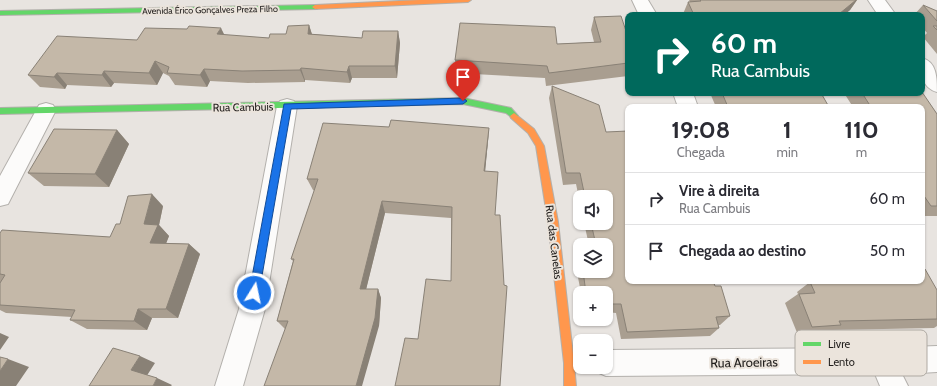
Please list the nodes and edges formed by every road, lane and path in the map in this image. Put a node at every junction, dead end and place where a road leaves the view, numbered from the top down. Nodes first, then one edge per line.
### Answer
1 (372, 0) edge
2 (468, 0) edge
3 (876, 0) edge
4 (320, 8) junction
5 (885, 12) edge
6 (0, 13) edge
7 (925, 68) edge
8 (937, 85) edge
9 (287, 106) junction
10 (46, 110) junction
11 (508, 110) joint
12 (0, 111) edge
13 (0, 197) edge
14 (927, 359) edge
15 (937, 359) edge
16 (795, 362) edge
17 (613, 363) edge
18 (573, 371) edge
19 (890, 376) edge
20 (229, 386) edge
21 (894, 386) edge

1 - 4 street
2 - 4 street, Avenida Érico Gonçalves Preza Filho
3 - 5 street
4 - 6 street, Avenida Érico Gonçalves Preza Filho
7 - 8 street
9 - 10 street, Rua Cambuis
9 - 11 street, Rua Cambuis
9 - 20 street
10 - 12 street, Rua Cambuis
10 - 13 street
11 - 18 street, Rua das Canelas
14 - 15 street, Rua Aroeiras
16 - 17 street, Rua Aroeiras
19 - 21 street

